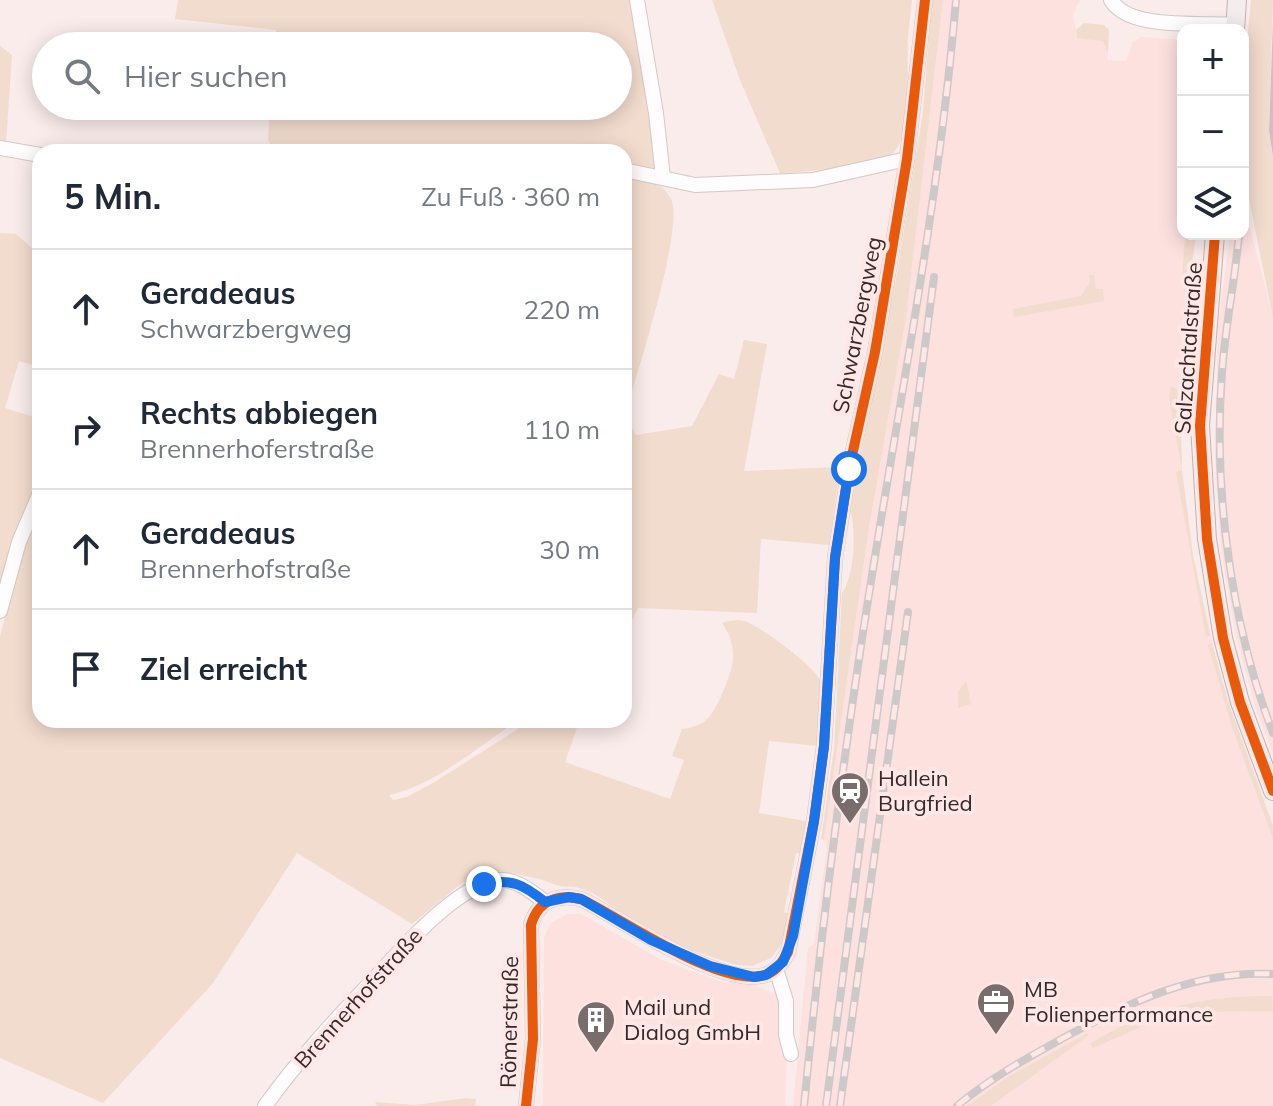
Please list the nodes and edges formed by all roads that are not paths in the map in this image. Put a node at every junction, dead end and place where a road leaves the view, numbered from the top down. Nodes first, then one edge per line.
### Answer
1 (637, 0) edge
2 (925, 0) edge
3 (1111, 0) edge
4 (1237, 0) edge
5 (1188, 24) edge
6 (1235, 24) edge
7 (0, 148) edge
8 (32, 154) edge
9 (907, 159) junction
10 (632, 171) edge
11 (663, 177) junction
12 (1215, 240) edge
13 (32, 512) edge
14 (0, 611) edge
15 (1273, 791) edge
16 (545, 902) junction
17 (776, 969) junction
18 (791, 1054) dead end
19 (265, 1106) edge
20 (526, 1106) edge

1 - 11 street
2 - 9 street, Schwarzbergweg
3 - 5 street
4 - 6 main road
7 - 8 street
9 - 11 street
9 - 17 street, Schwarzbergweg
10 - 11 street
12 - 15 main road, Salzachtalstraße
13 - 14 street
16 - 17 street
16 - 19 street, Brennerhofstraße
16 - 20 street, Römerstraße
17 - 18 street

